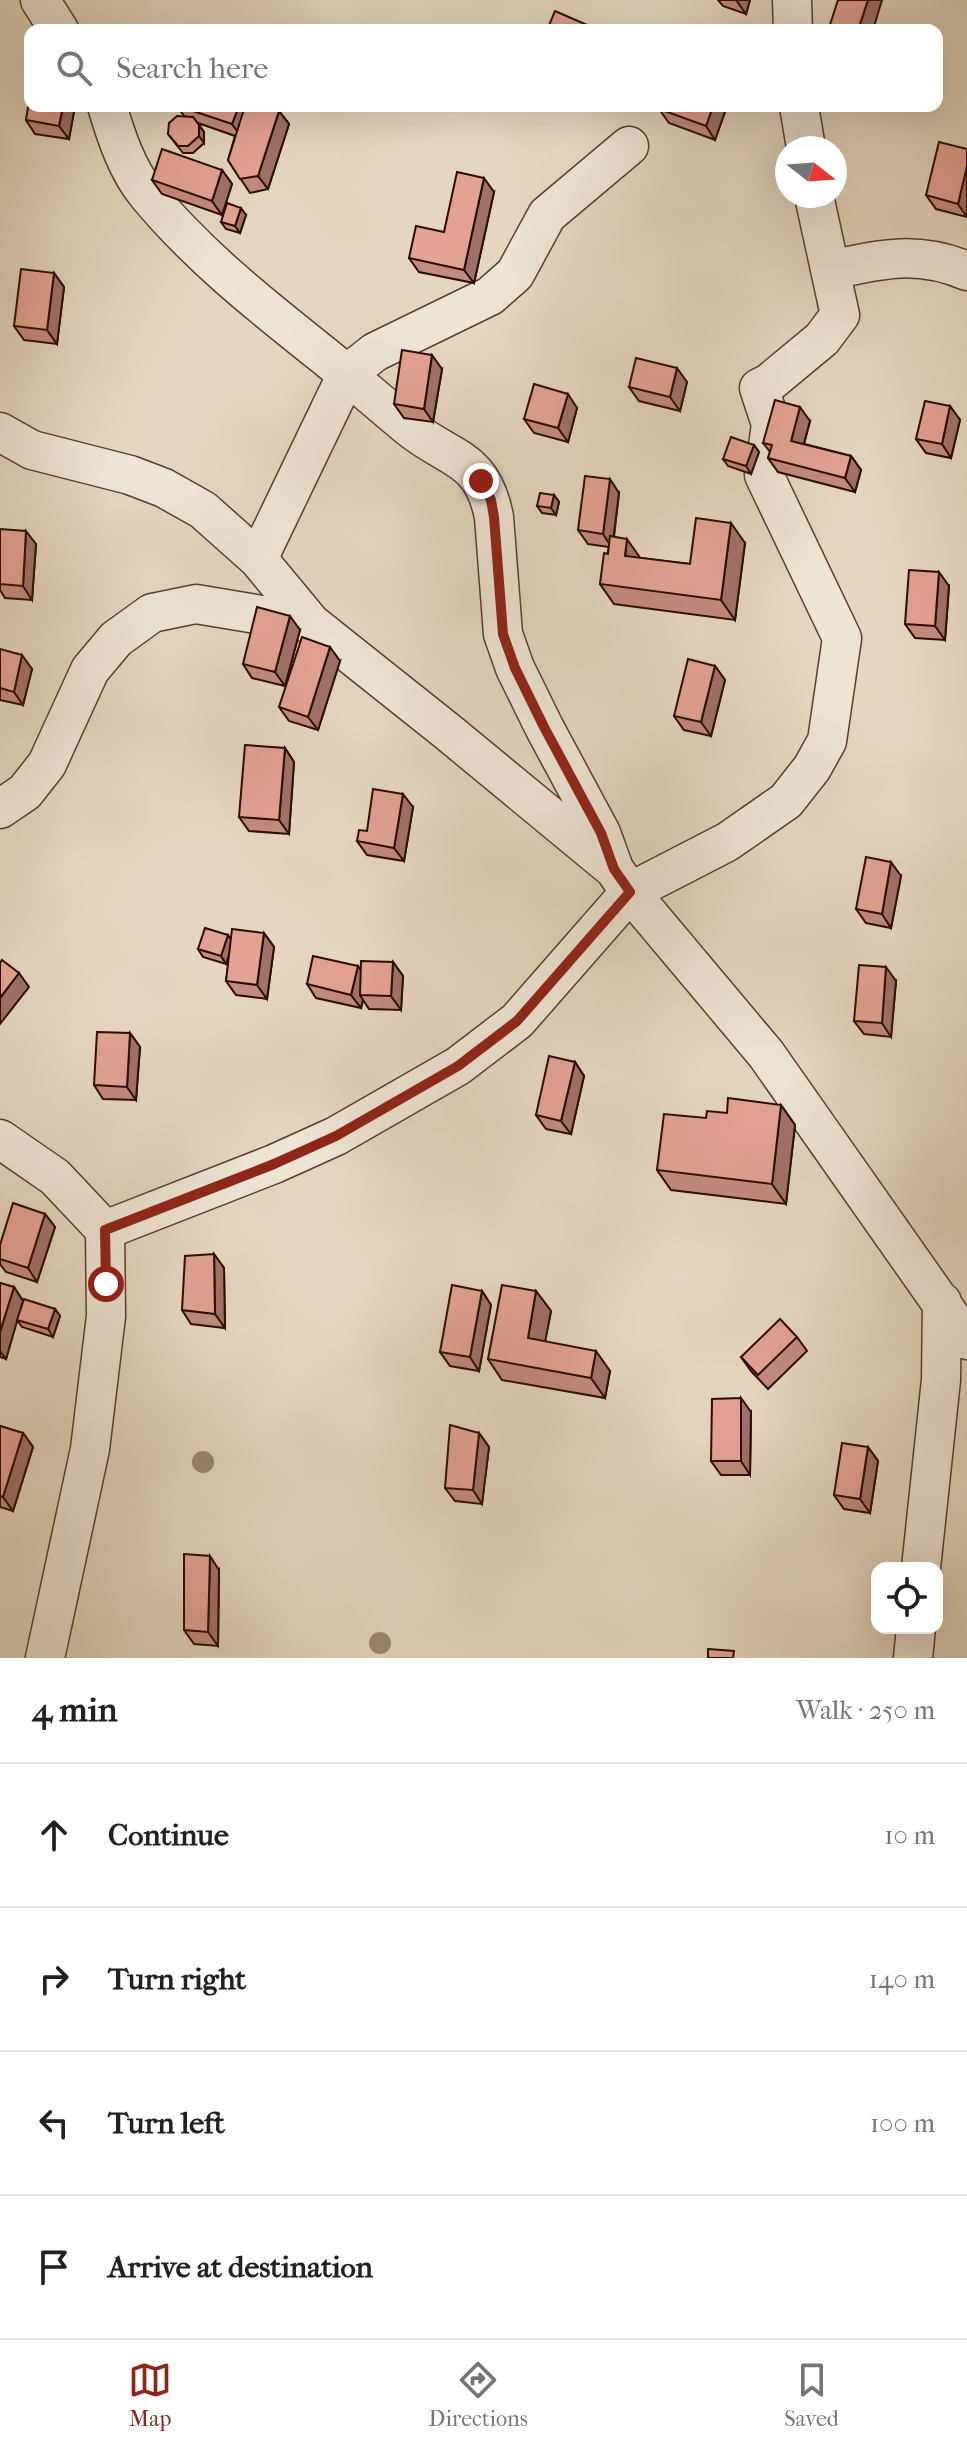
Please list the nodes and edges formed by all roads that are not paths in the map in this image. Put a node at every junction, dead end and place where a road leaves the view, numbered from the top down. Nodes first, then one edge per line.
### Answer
1 (40, 0) edge
2 (792, 0) edge
3 (55, 24) edge
4 (793, 24) edge
5 (109, 112) edge
6 (800, 112) edge
7 (804, 136) edge
8 (629, 146) dead end
9 (817, 208) edge
10 (831, 270) junction
11 (967, 271) edge
12 (347, 374) junction
13 (0, 432) edge
14 (258, 559) junction
15 (311, 623) junction
16 (0, 809) edge
17 (622, 880) junction
18 (0, 1139) edge
19 (105, 1230) junction
20 (942, 1302) junction
21 (967, 1340) edge
22 (922, 1562) edge
23 (915, 1634) edge
24 (45, 1658) edge
25 (913, 1658) edge

1 - 3 street
2 - 4 street
5 - 12 street
6 - 7 street
8 - 12 street
9 - 10 street
10 - 11 street
10 - 17 street
12 - 14 street
12 - 17 street
13 - 14 street
14 - 15 street
15 - 16 street
15 - 17 street
17 - 19 street
17 - 20 street
18 - 19 street
19 - 24 street
20 - 21 street
20 - 22 street
23 - 25 street

